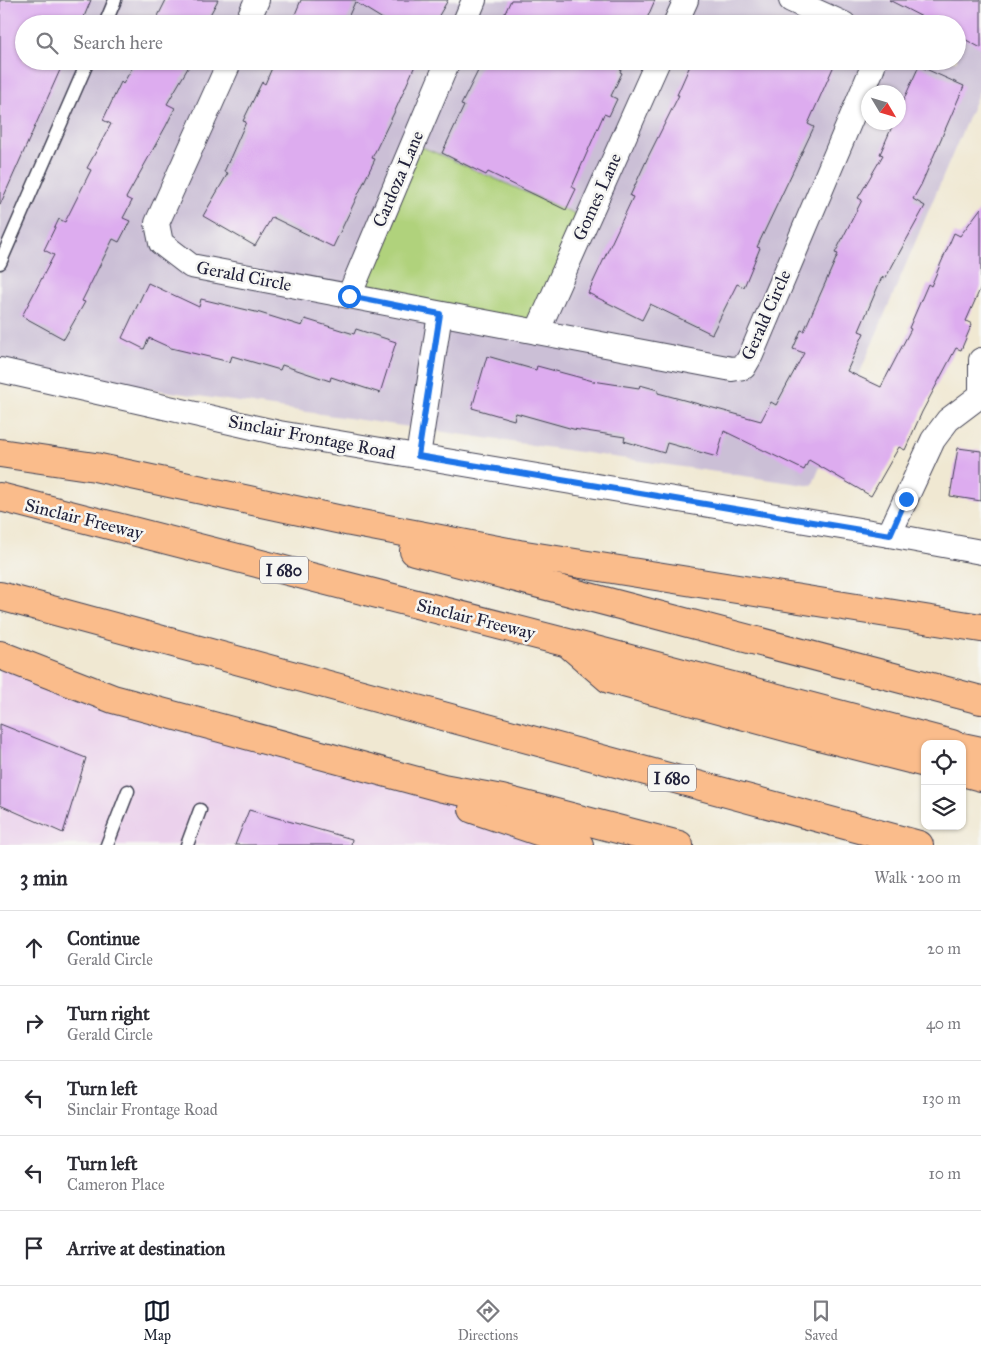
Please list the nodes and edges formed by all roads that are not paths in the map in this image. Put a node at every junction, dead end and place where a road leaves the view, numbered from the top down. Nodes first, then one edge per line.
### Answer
1 (115, 0) edge
2 (257, 0) edge
3 (474, 0) edge
4 (686, 0) edge
5 (791, 0) edge
6 (109, 15) edge
7 (250, 15) edge
8 (468, 15) edge
9 (679, 15) edge
10 (824, 15) edge
11 (84, 70) edge
12 (226, 70) edge
13 (444, 70) edge
14 (654, 70) edge
15 (871, 70) edge
16 (0, 263) edge
17 (349, 296) junction
18 (440, 314) junction
19 (537, 332) junction
20 (981, 360) edge
21 (0, 370) edge
22 (981, 395) edge
23 (0, 453) edge
24 (418, 456) junction
25 (95, 467) junction
26 (0, 497) edge
27 (890, 535) junction
28 (981, 552) edge
29 (0, 596) edge
30 (981, 628) edge
31 (567, 643) junction
32 (0, 655) edge
33 (981, 700) edge
34 (937, 740) edge
35 (966, 747) edge
36 (981, 752) edge
37 (921, 762) edge
38 (966, 773) edge
39 (981, 777) edge
40 (443, 788) junction
41 (128, 791) dead end
42 (200, 810) dead end
43 (107, 845) edge
44 (187, 845) edge
45 (579, 845) edge
46 (679, 845) edge
47 (919, 845) edge

1 - 6 lane
2 - 7 street
3 - 8 street
4 - 9 street
5 - 10 street
11 - 16 lane
12 - 17 street, Gerald Circle
13 - 17 street, Cardoza Lane
14 - 19 street, Gomes Lane
15 - 19 street, Gerald Circle
17 - 18 street, Gerald Circle
18 - 19 street, Gerald Circle
18 - 24 street
20 - 22 street
21 - 24 street, Sinclair Frontage Road
22 - 27 street
23 - 25 highway
24 - 27 street, Sinclair Frontage Road
25 - 30 highway
25 - 33 highway
26 - 31 highway, Sinclair Freeway / I 680
27 - 28 street, Sinclair Frontage Road
29 - 47 highway, I 680
31 - 34 highway, Sinclair Freeway / I 680
31 - 37 highway, I 680
32 - 40 highway
35 - 36 highway
38 - 39 highway
40 - 45 highway
40 - 46 highway
41 - 43 lane
42 - 44 lane

